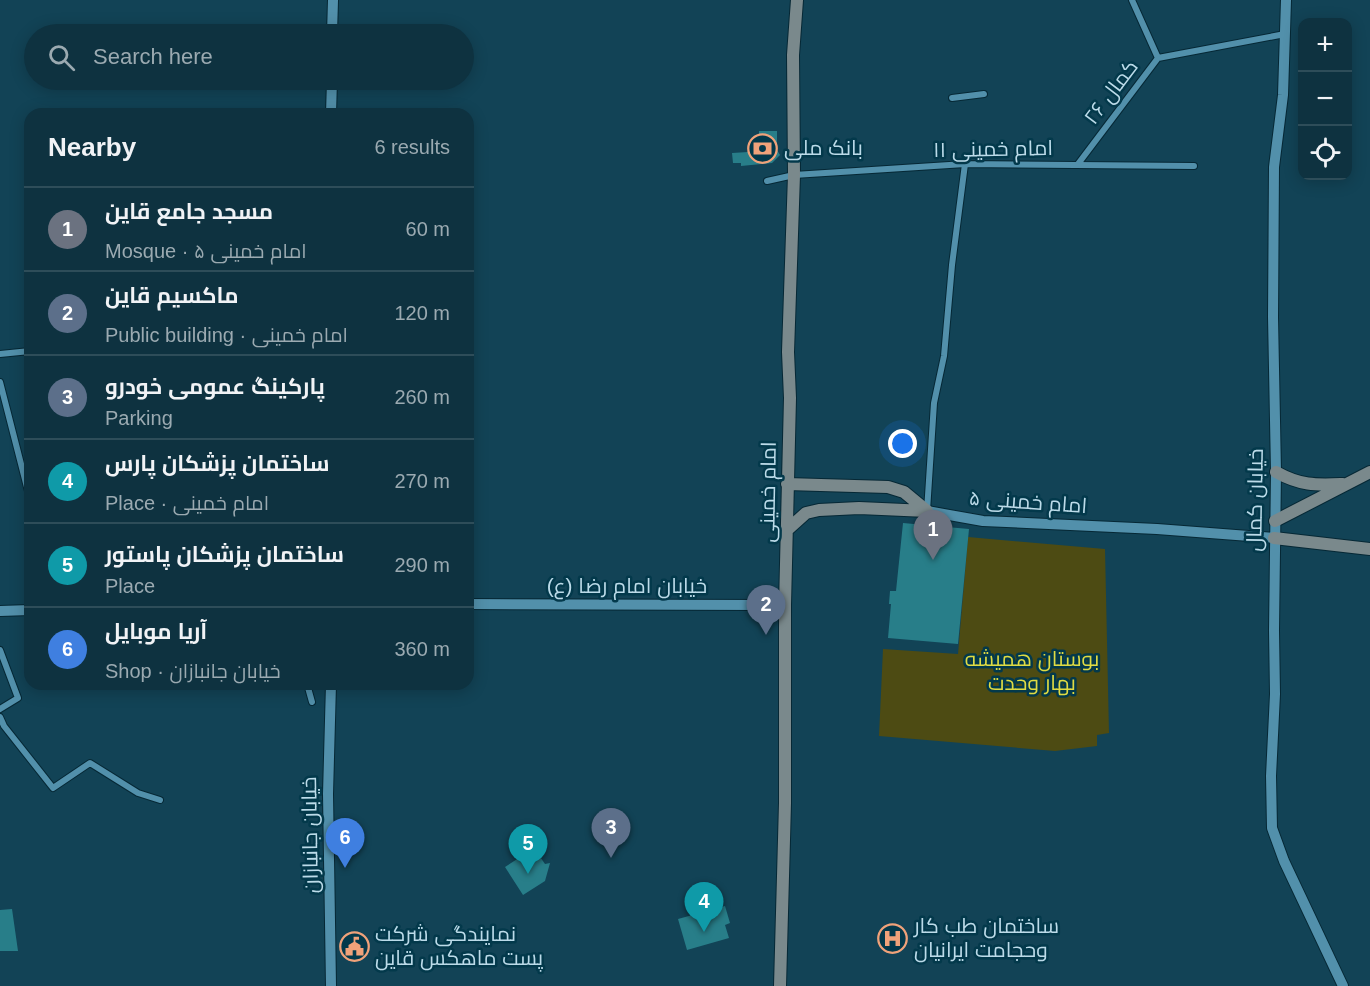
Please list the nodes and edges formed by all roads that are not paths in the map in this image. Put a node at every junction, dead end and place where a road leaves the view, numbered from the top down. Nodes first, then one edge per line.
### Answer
1 (333, 0) edge
2 (797, 0) edge
3 (1132, 0) edge
4 (1286, 0) edge
5 (332, 24) edge
6 (1286, 34) junction
7 (1158, 58) junction
8 (332, 90) edge
9 (984, 94) dead end
10 (952, 98) dead end
11 (331, 108) edge
12 (965, 164) junction
13 (1078, 164) junction
14 (1194, 166) dead end
15 (794, 175) junction
16 (767, 181) dead end
17 (24, 352) edge
18 (0, 354) edge
19 (0, 382) edge
20 (1276, 472) junction
21 (1370, 472) edge
22 (24, 476) edge
23 (787, 484) junction
24 (1348, 484) junction
25 (927, 511) junction
26 (1275, 521) junction
27 (786, 531) junction
28 (1274, 538) junction
29 (1370, 549) edge
30 (474, 604) edge
31 (785, 605) junction
32 (24, 610) edge
33 (0, 611) edge
34 (0, 650) edge
35 (309, 690) edge
36 (331, 690) edge
37 (312, 702) dead end
38 (0, 708) edge
39 (0, 717) edge
40 (160, 800) dead end
41 (331, 986) edge
42 (780, 986) edge
43 (1343, 986) edge

1 - 5 street
2 - 15 main road, امام خمینی
3 - 7 street
4 - 6 street, خیابان کمال
6 - 7 street, کمال ۲۶
6 - 20 street, خیابان کمال
7 - 13 street, کمال ۲۶
8 - 11 street
9 - 10 street
12 - 13 street, امام خمینی ۱۱
12 - 15 street, امام خمینی ۱۱
12 - 25 street
13 - 14 street, امام خمینی ۱۱
15 - 16 street, امام خمینی ۱۱
15 - 23 main road, امام خمینی
17 - 18 street
19 - 22 street
20 - 24 main road
20 - 26 street, خیابان کمال
21 - 24 main road
23 - 25 main road, امام خمینی ۵
23 - 27 main road, امام خمینی
24 - 26 main road
25 - 27 main road
25 - 28 street, امام خمینی ۵
26 - 28 street, خیابان کمال
27 - 31 main road, امام خمینی
28 - 29 main road
28 - 43 street, خیابان کمال
30 - 31 street, خیابان امام رضا (ع)
31 - 42 main road, امام خمینی
32 - 33 street
34 - 38 street
35 - 37 street
36 - 41 street, خیابان جانبازان
39 - 40 street

